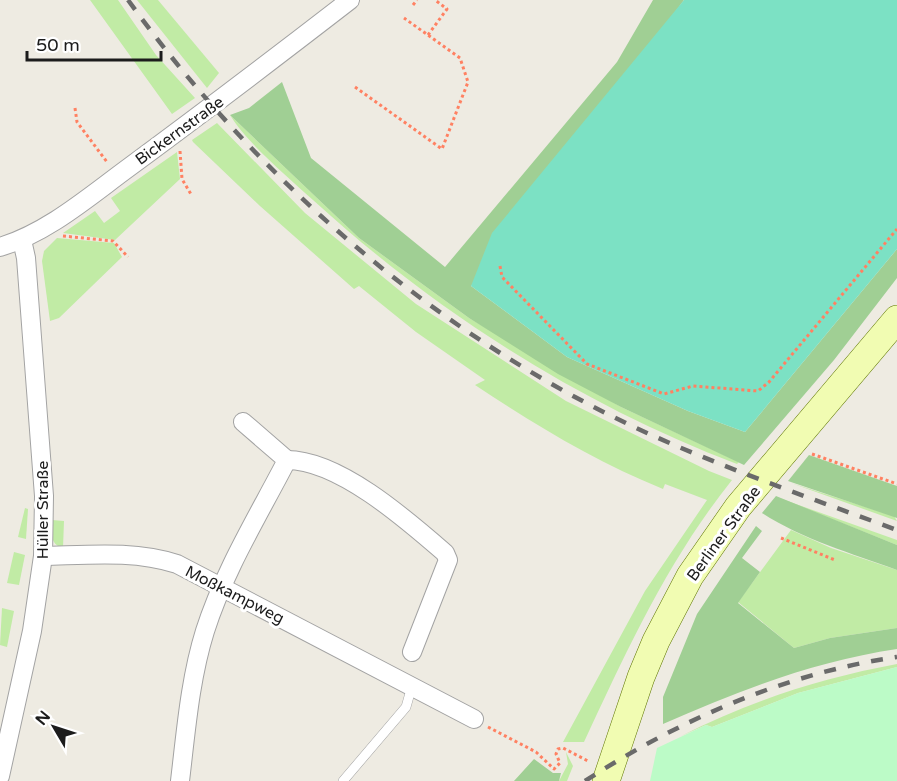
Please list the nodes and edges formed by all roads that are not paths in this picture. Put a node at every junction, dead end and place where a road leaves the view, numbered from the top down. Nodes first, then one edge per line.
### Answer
1 (350, 0) edge
2 (22, 240) junction
3 (0, 247) edge
4 (897, 319) edge
5 (243, 422) dead end
6 (287, 460) junction
7 (43, 556) junction
8 (221, 587) junction
9 (412, 651) dead end
10 (412, 686) junction
11 (7, 710) edge
12 (474, 719) road end
13 (0, 776) edge
14 (606, 779) edge
15 (180, 781) edge
16 (343, 781) edge

1 - 2 street, Bickernstraße
2 - 3 street, Bickernstraße
2 - 7 street, Hüller Straße
4 - 14 main road, Berliner Straße
5 - 6 street
6 - 8 street
6 - 9 street
7 - 8 street, Moßkampweg
7 - 11 street, Hüller Straße
8 - 10 street, Moßkampweg
8 - 15 street
10 - 12 street, Moßkampweg
10 - 16 lane
11 - 13 street, Hüller Straße

